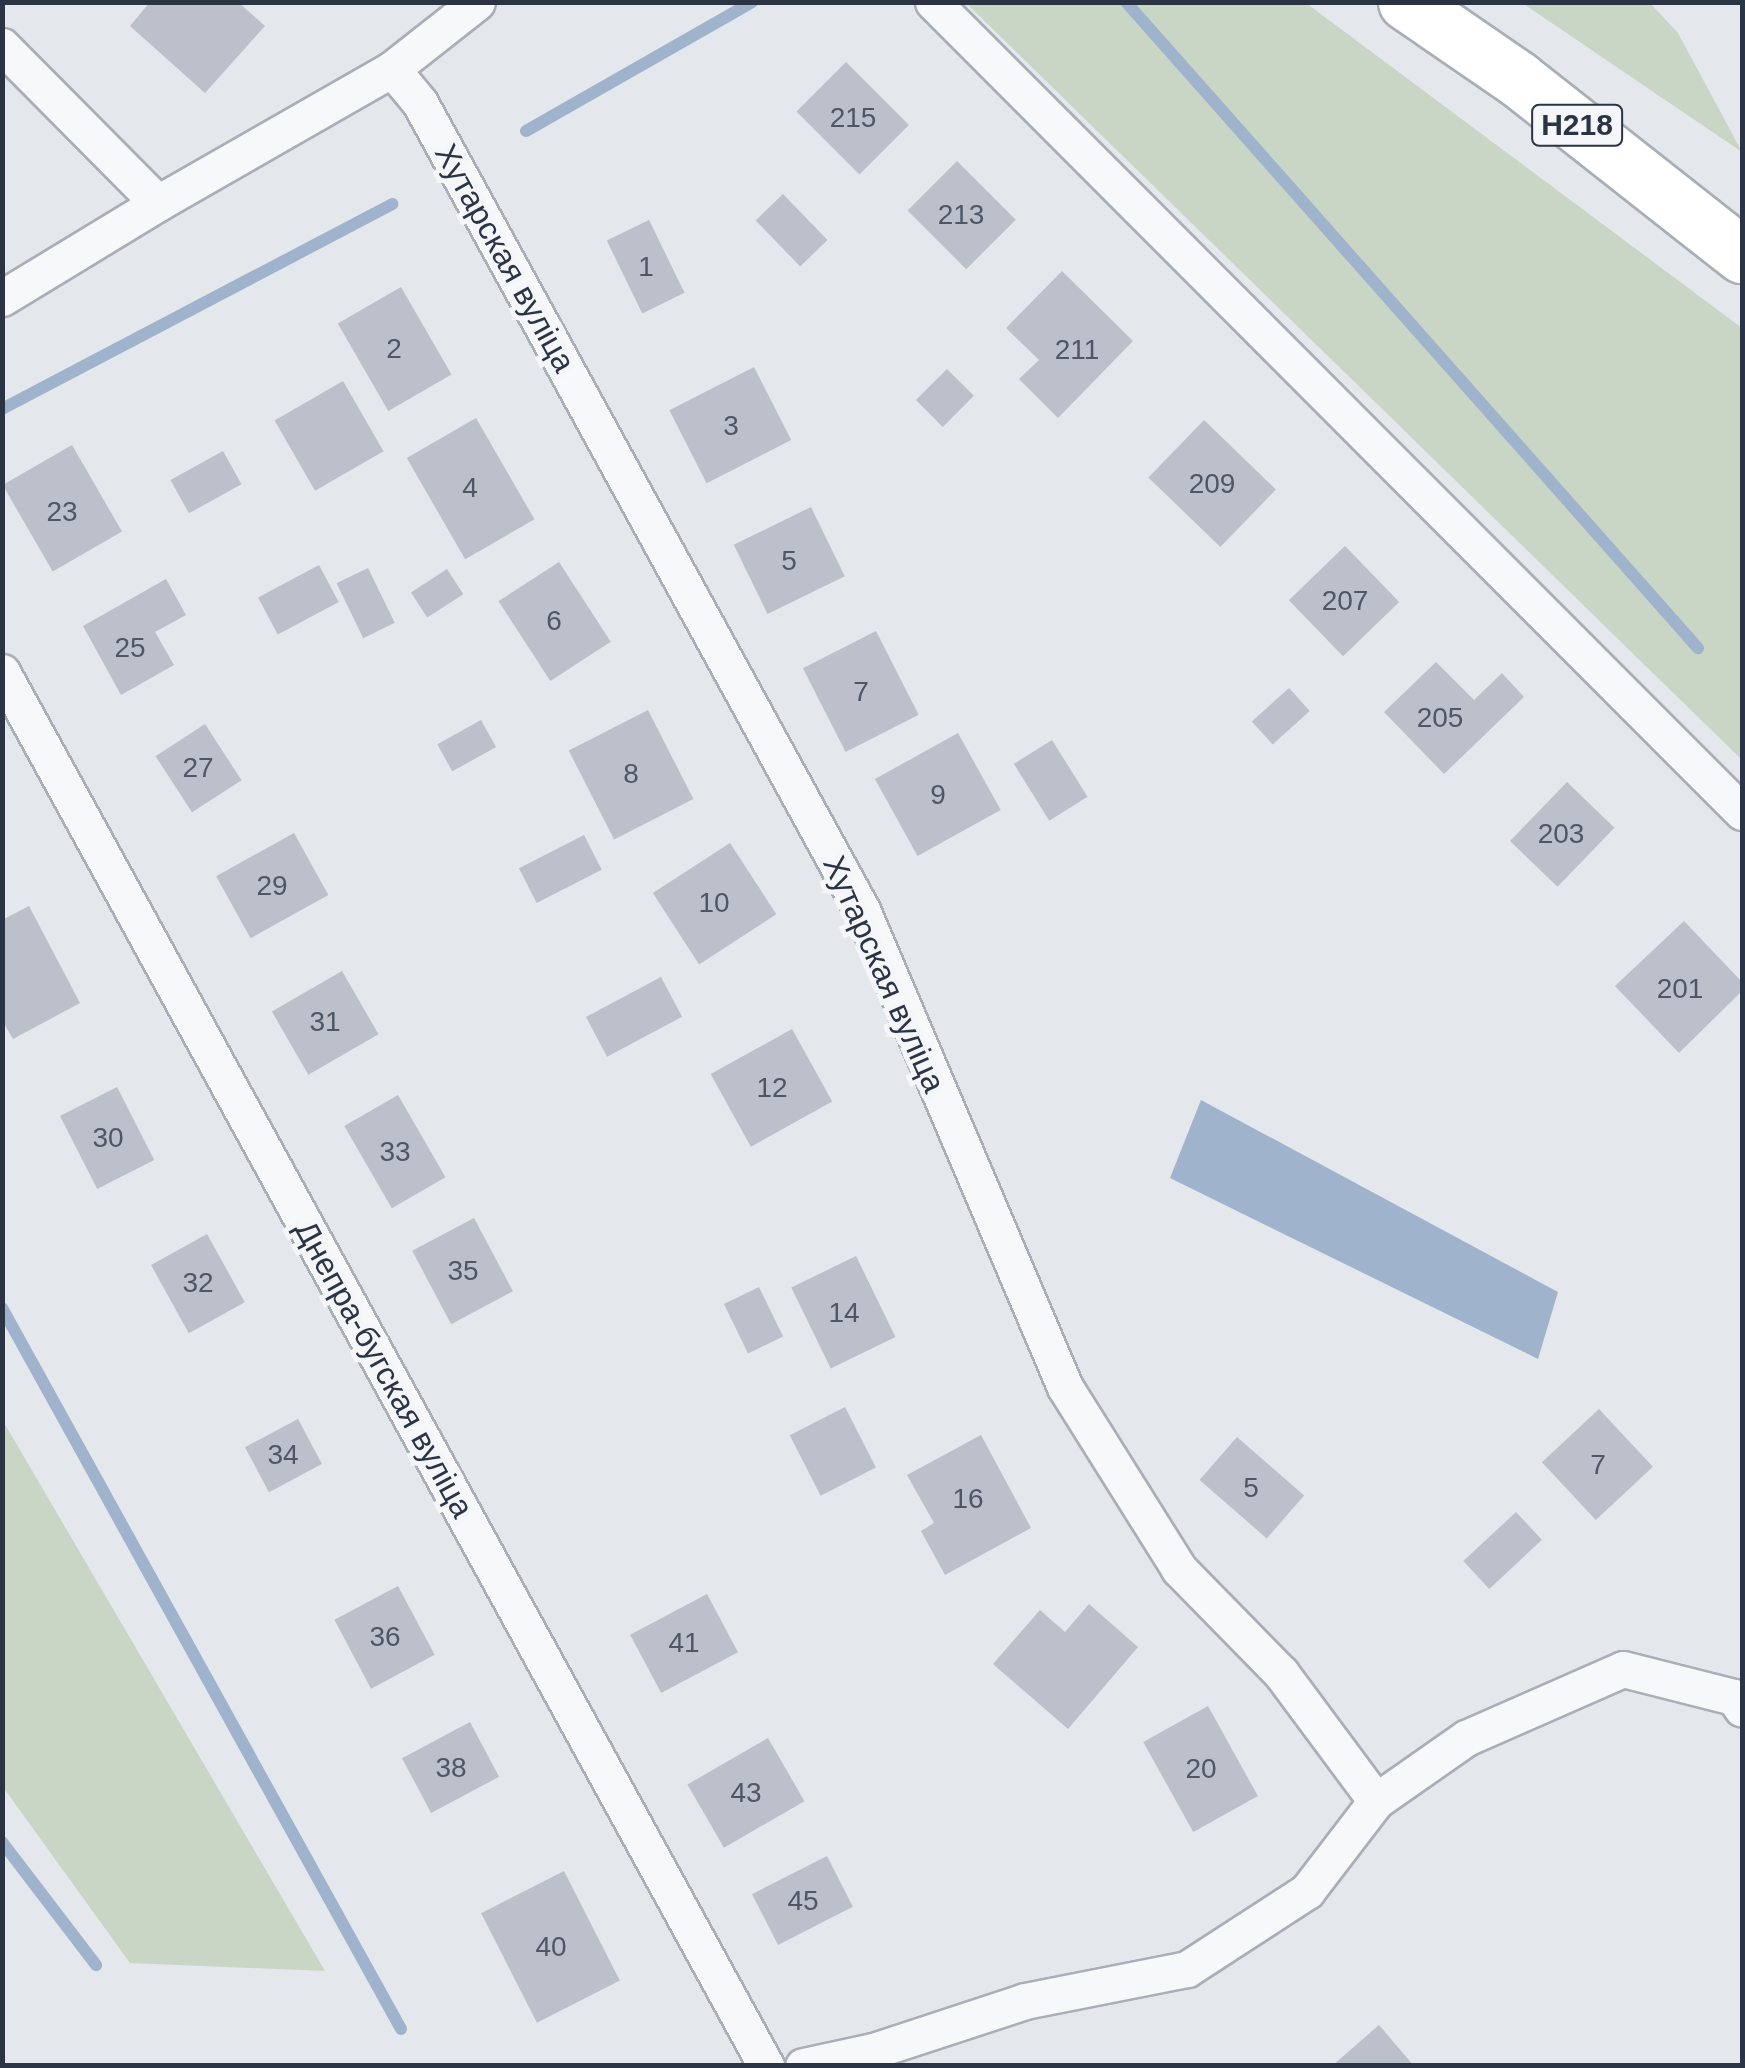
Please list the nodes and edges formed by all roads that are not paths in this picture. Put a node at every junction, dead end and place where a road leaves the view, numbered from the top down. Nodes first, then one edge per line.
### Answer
1 (477, 2) edge
2 (932, 2) edge
3 (1406, 2) edge
4 (2, 46) edge
5 (392, 70) junction
6 (158, 203) junction
7 (1742, 255) edge
8 (2, 298) edge
9 (2, 672) edge
10 (1742, 812) edge
11 (1742, 1709) edge
12 (1376, 1801) junction
13 (766, 2066) edge
14 (803, 2066) edge

1 - 5 street
2 - 10 street
3 - 7 main road, Н218
4 - 6 street
5 - 6 street
5 - 12 street, Хутарская вуліца
6 - 8 street
9 - 13 street, Днепра-бугская вуліца
11 - 12 street
12 - 14 street

